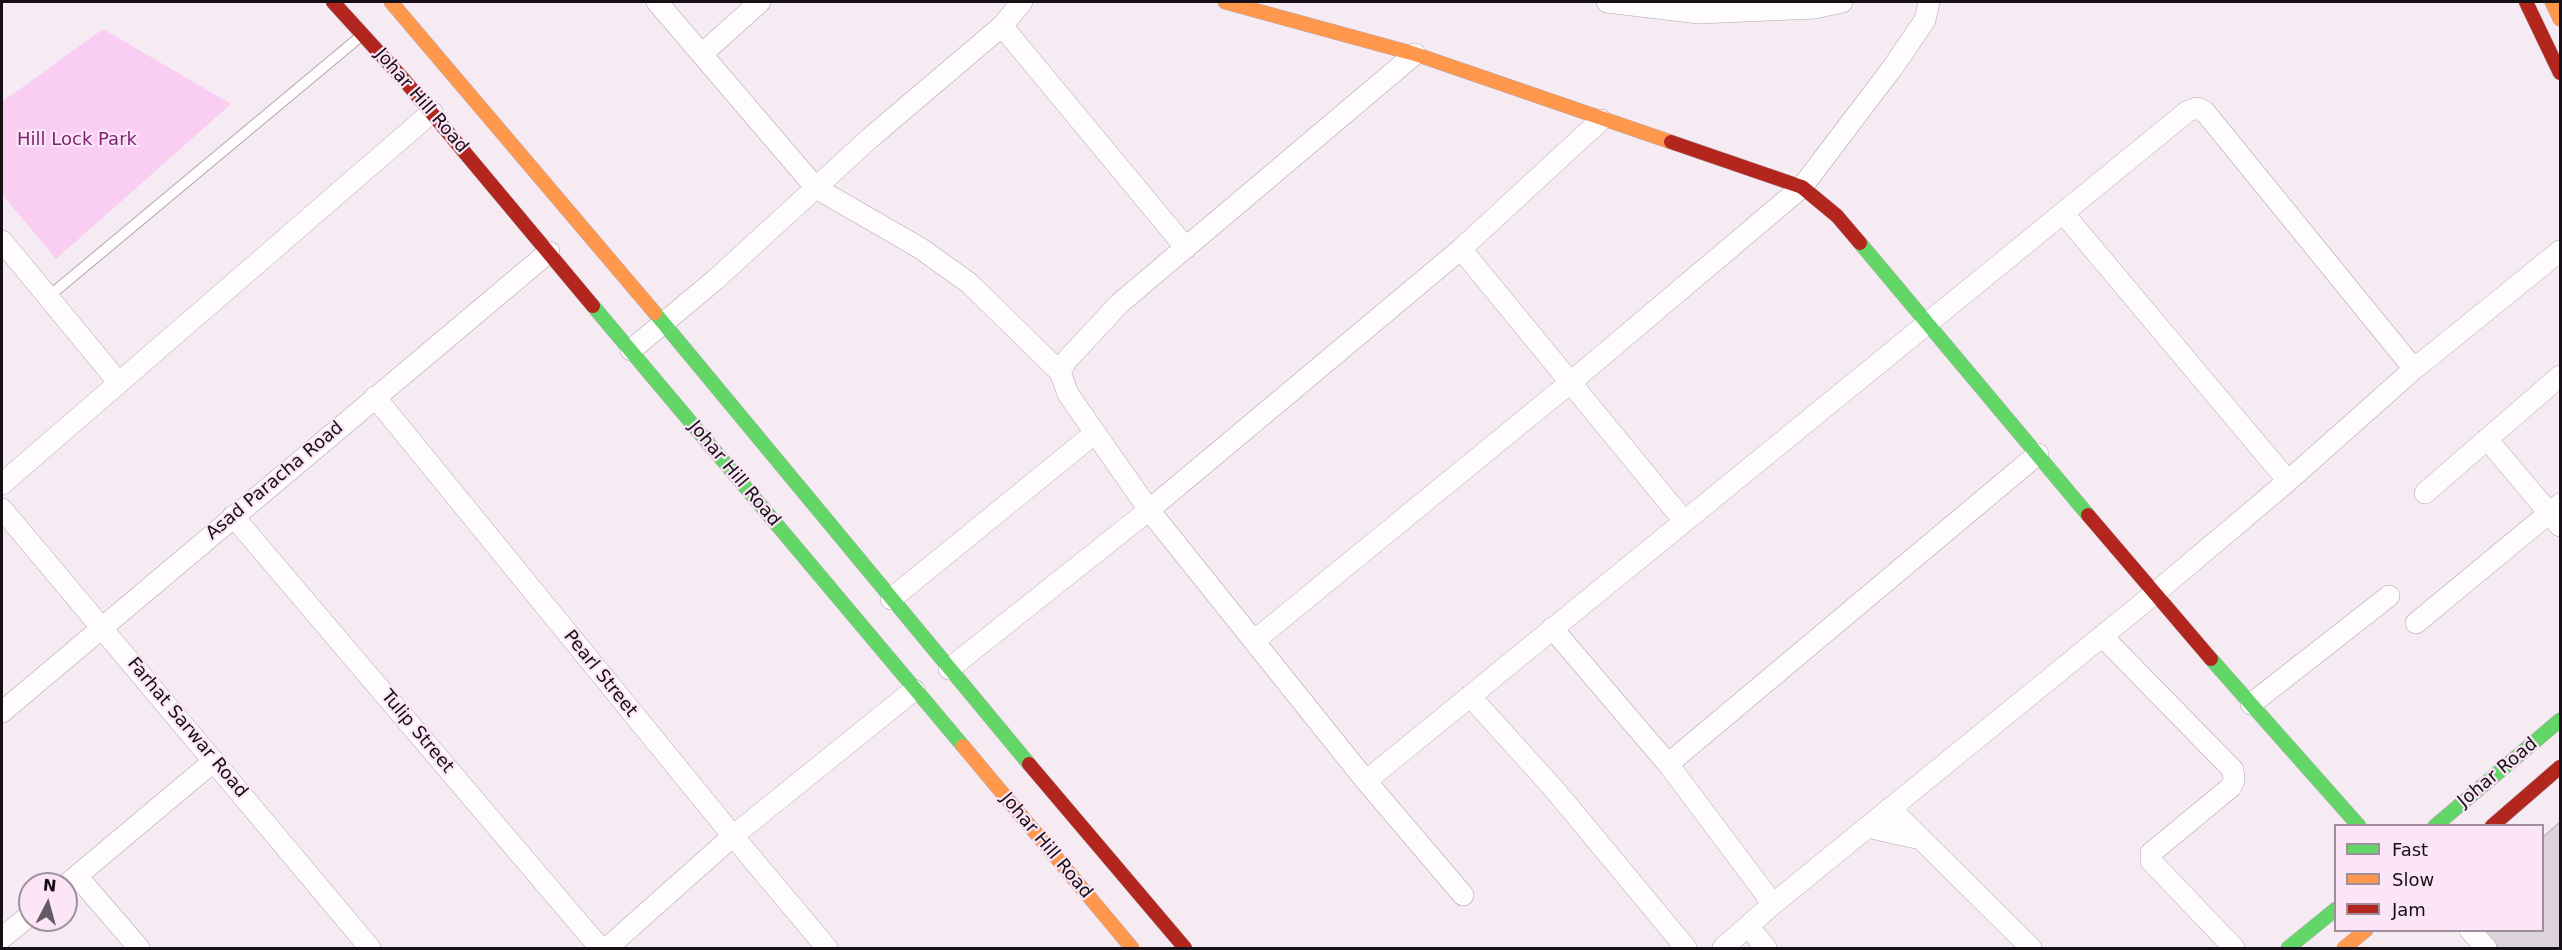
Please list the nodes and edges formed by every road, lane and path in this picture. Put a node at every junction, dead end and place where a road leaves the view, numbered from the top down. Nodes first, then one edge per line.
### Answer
1 (333, 2) edge
2 (391, 2) edge
3 (657, 2) edge
4 (760, 2) edge
5 (1022, 2) edge
6 (1225, 2) edge
7 (1607, 2) edge
8 (1842, 2) edge
9 (1929, 2) edge
10 (2526, 2) edge
11 (2552, 2) edge
12 (2560, 19) edge
13 (1002, 26) junction
14 (363, 34) junction
15 (702, 54) junction
16 (1415, 54) junction
17 (2560, 73) edge
18 (432, 112) junction
19 (1601, 120) junction
20 (1802, 187) junction
21 (816, 188) junction
22 (2063, 213) junction
23 (2, 241) edge
24 (1186, 248) junction
25 (1461, 249) junction
26 (2560, 251) edge
27 (549, 252) junction
28 (48, 297) junction
29 (664, 323) junction
30 (1927, 323) junction
31 (631, 350) junction
32 (2414, 369) junction
33 (1060, 372) junction
34 (2560, 376) edge
35 (1571, 382) junction
36 (119, 383) junction
37 (375, 397) junction
38 (1095, 433) junction
39 (2487, 439) junction
40 (2038, 454) junction
41 (2288, 481) junction
42 (2, 484) edge
43 (2425, 493) dead end
44 (2, 508) edge
45 (1149, 510) junction
46 (2557, 514) edge
47 (233, 516) junction
48 (1684, 520) junction
49 (2154, 594) junction
50 (2389, 596) dead end
51 (891, 599) junction
52 (2416, 622) dead end
53 (102, 626) junction
54 (1552, 628) junction
55 (2102, 636) junction
56 (1254, 641) junction
57 (949, 669) junction
58 (914, 690) junction
59 (1470, 696) junction
60 (2252, 704) junction
61 (2, 712) edge
62 (2560, 720) edge
63 (214, 760) junction
64 (1668, 764) junction
65 (2560, 767) edge
66 (1366, 781) junction
67 (1890, 808) junction
68 (2358, 824) edge
69 (2436, 824) edge
70 (2493, 824) edge
71 (1870, 825) junction
72 (733, 836) junction
73 (1922, 840) junction
74 (78, 874) edge
75 (78, 887) edge
76 (1463, 895) dead end
77 (1773, 904) junction
78 (2334, 911) edge
79 (18, 925) edge
80 (1748, 926) junction
81 (2364, 932) edge
82 (2472, 932) edge
83 (2, 938) edge
84 (139, 948) edge
85 (370, 948) edge
86 (600, 948) edge
87 (607, 948) edge
88 (827, 948) edge
89 (1132, 948) edge
90 (1185, 948) edge
91 (1686, 948) edge
92 (1723, 948) edge
93 (1766, 948) edge
94 (2031, 948) edge
95 (2234, 948) edge
96 (2288, 948) edge
97 (2344, 948) edge
98 (2486, 948) edge

1 - 14 street, Johar Hill Road
2 - 29 street
3 - 15 street
4 - 15 street
5 - 13 street
6 - 16 street
7 - 8 street
9 - 20 street
10 - 17 street
11 - 12 street
13 - 21 street
13 - 24 street
14 - 18 street, Johar Hill Road
14 - 28 lane
15 - 21 street
16 - 19 street
16 - 24 street
18 - 27 street, Johar Hill Road
18 - 36 street
19 - 20 street
19 - 25 street
20 - 30 street
20 - 35 street
21 - 29 street
21 - 33 street
22 - 30 street
22 - 32 street
22 - 41 street
23 - 28 street
24 - 33 street
25 - 35 street
25 - 45 street
26 - 32 street
27 - 31 street, Johar Hill Road
27 - 37 street, Asad Paracha Road
28 - 36 street
29 - 31 street
29 - 51 street
30 - 40 street
30 - 48 street
31 - 58 street, Johar Hill Road
32 - 41 street
33 - 38 street
34 - 39 street
35 - 48 street
35 - 56 street
36 - 42 street
37 - 47 street, Asad Paracha Road
37 - 72 street, Pearl Street
38 - 45 street
38 - 51 street
39 - 43 street
39 - 46 street
40 - 49 street
40 - 64 street
41 - 49 street
44 - 53 street, Farhat Sarwar Road
45 - 56 street
45 - 57 street
46 - 52 street
47 - 53 street, Asad Paracha Road
47 - 86 street, Tulip Street
48 - 54 street
49 - 55 street
49 - 60 street
50 - 60 street
51 - 57 street
53 - 61 street, Asad Paracha Road
53 - 63 street, Farhat Sarwar Road
54 - 59 street
54 - 64 street
55 - 67 street
55 - 95 street
56 - 66 street
57 - 90 street
58 - 72 street
58 - 89 street, Johar Hill Road
59 - 66 street
59 - 91 street
60 - 68 street
62 - 69 street, Johar Road
63 - 74 street
63 - 85 street, Farhat Sarwar Road
64 - 77 street
65 - 70 street, Johar Road
66 - 76 street
67 - 71 street
67 - 73 street
71 - 73 street
71 - 77 street
72 - 87 street
72 - 88 street, Pearl Street
73 - 94 street
75 - 84 street
77 - 80 street
78 - 96 street
79 - 83 street
80 - 92 street
80 - 93 street
81 - 97 street
82 - 98 street

